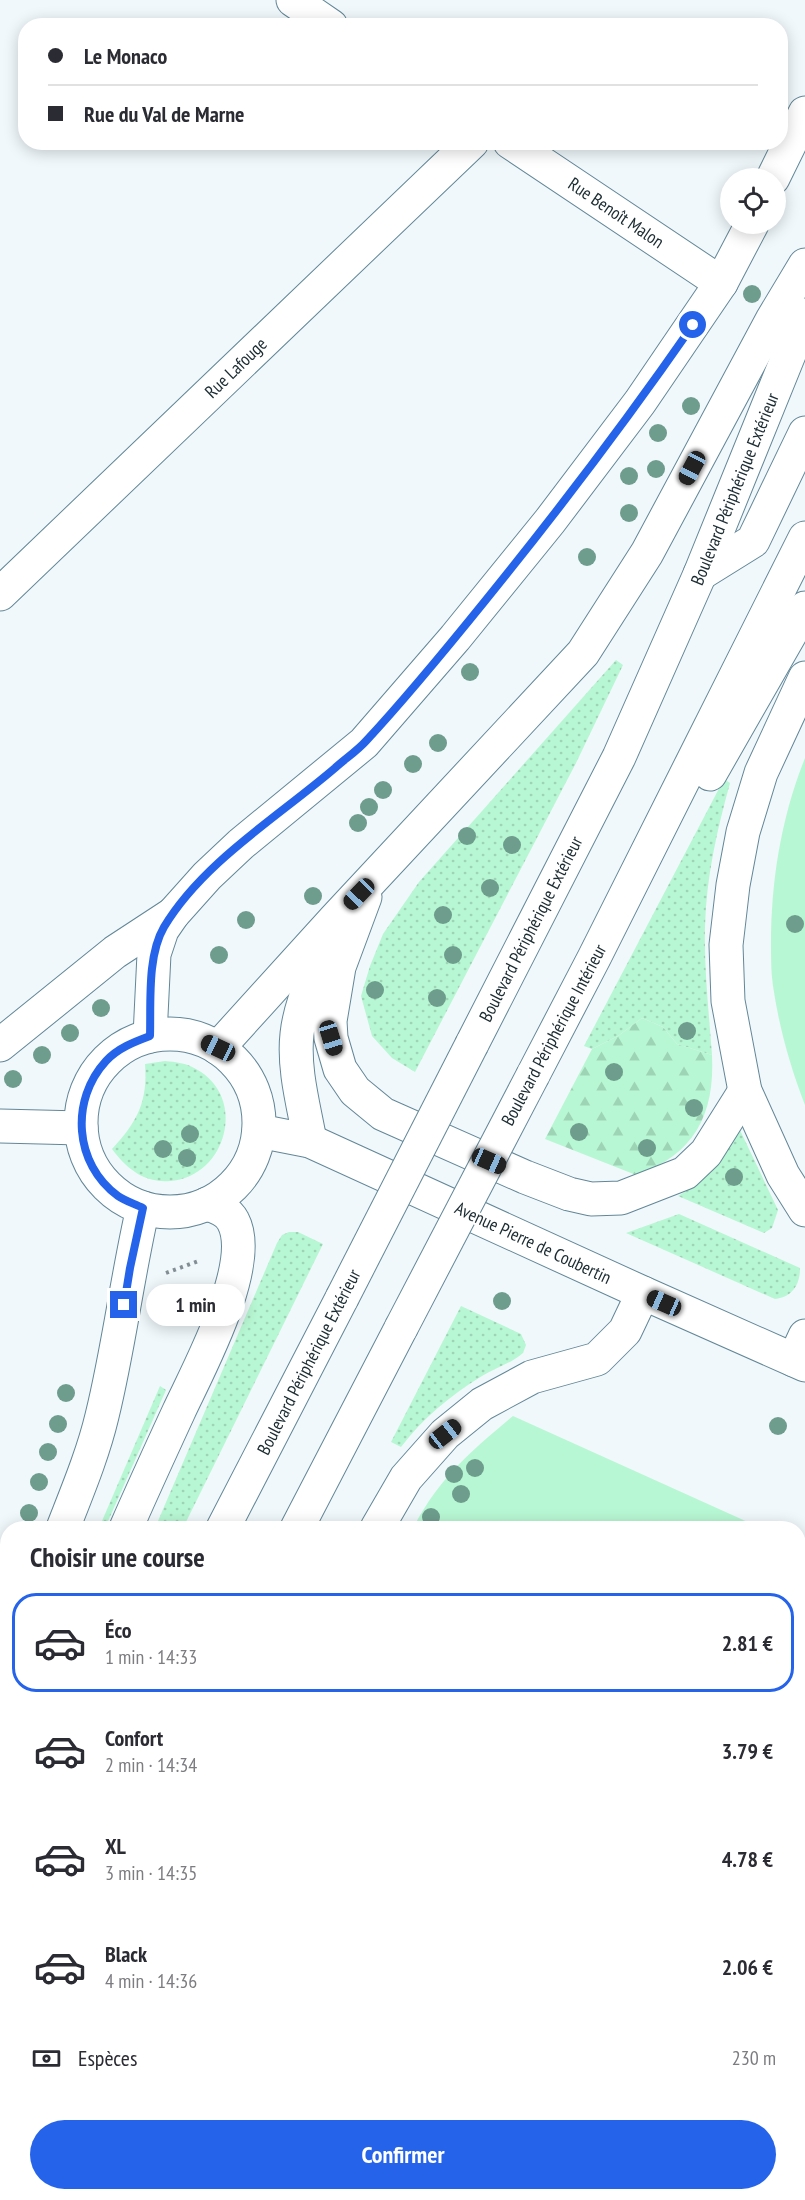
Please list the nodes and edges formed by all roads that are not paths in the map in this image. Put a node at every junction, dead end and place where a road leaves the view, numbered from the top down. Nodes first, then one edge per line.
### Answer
1 (293, 0) edge
2 (320, 18) edge
3 (805, 113) edge
4 (788, 148) edge
5 (463, 150) edge
6 (522, 150) edge
7 (787, 150) edge
8 (778, 168) edge
9 (747, 234) edge
10 (805, 265) edge
11 (721, 283) junction
12 (805, 315) edge
13 (805, 432) edge
14 (805, 538) edge
15 (700, 574) junction
16 (4, 582) edge
17 (805, 608) edge
18 (805, 678) edge
19 (371, 882) junction
20 (173, 914) junction
21 (335, 919) junction
22 (594, 958) junction
23 (150, 1036) junction
24 (0, 1045) edge
25 (218, 1048) junction
26 (745, 1091) junction
27 (0, 1126) edge
28 (81, 1128) junction
29 (259, 1131) junction
30 (310, 1141) junction
31 (207, 1204) junction
32 (143, 1208) junction
33 (805, 1210) edge
34 (643, 1293) junction
35 (802, 1354) edge
36 (65, 1521) edge
37 (129, 1521) edge
38 (227, 1521) edge
39 (301, 1521) edge
40 (380, 1521) edge

1 - 2 main road
3 - 4 main road
5 - 16 main road, Rue Lafouge
6 - 11 main road, Rue Benoît Malon
7 - 8 main road
9 - 11 main road
10 - 19 main road
11 - 20 main road
12 - 15 main road, Boulevard Périphérique Extérieur
13 - 15 main road
14 - 22 main road, Boulevard Périphérique Intérieur
15 - 38 main road, Boulevard Périphérique Extérieur, bridge
17 - 22 main road
18 - 26 main road
19 - 21 main road
19 - 26 main road
20 - 23 main road
20 - 24 main road
21 - 25 main road
21 - 30 main road
22 - 39 main road, Boulevard Périphérique Intérieur, bridge
23 - 25 main road
23 - 28 main road
25 - 29 main road
26 - 33 main road
27 - 28 main road
28 - 32 main road
29 - 30 main road, Avenue Pierre de Coubertin
29 - 31 main road
30 - 34 main road, Avenue Pierre de Coubertin
31 - 32 main road
31 - 37 main road
32 - 36 main road
34 - 35 main road, Avenue Pierre de Coubertin
34 - 40 main road

